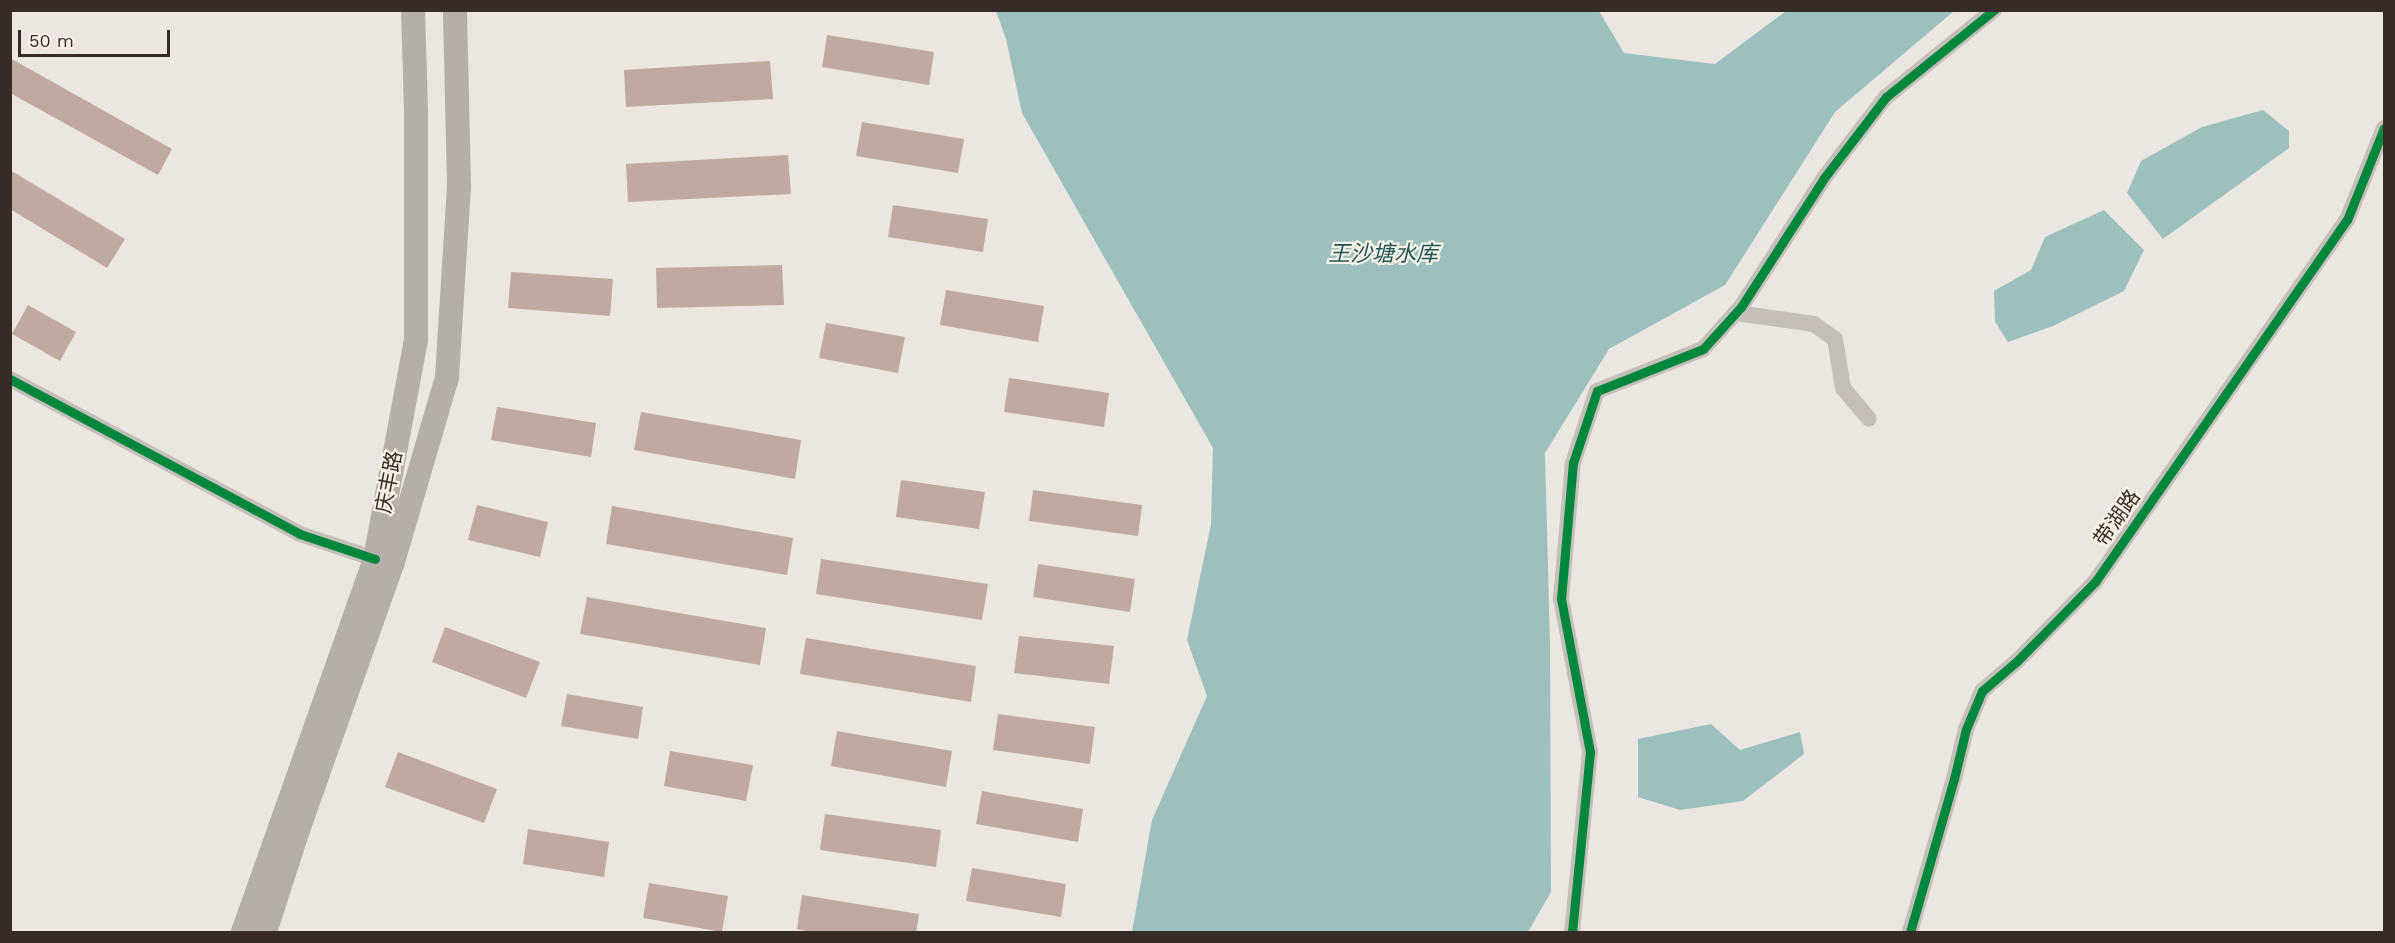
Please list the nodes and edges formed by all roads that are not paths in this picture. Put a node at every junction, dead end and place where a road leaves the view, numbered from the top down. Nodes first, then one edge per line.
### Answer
1 (413, 10) edge
2 (455, 10) edge
3 (1994, 10) edge
4 (2385, 128) edge
5 (1736, 313) junction
6 (10, 379) edge
7 (1869, 418) dead end
8 (375, 559) junction
9 (243, 933) edge
10 (266, 933) edge
11 (1572, 933) edge
12 (1910, 933) edge

1 - 8 main road, 庆丰路
2 - 10 main road
3 - 5 street
4 - 12 street, 带湖路
5 - 7 street
5 - 11 street
6 - 8 street
8 - 9 main road, 庆丰路

